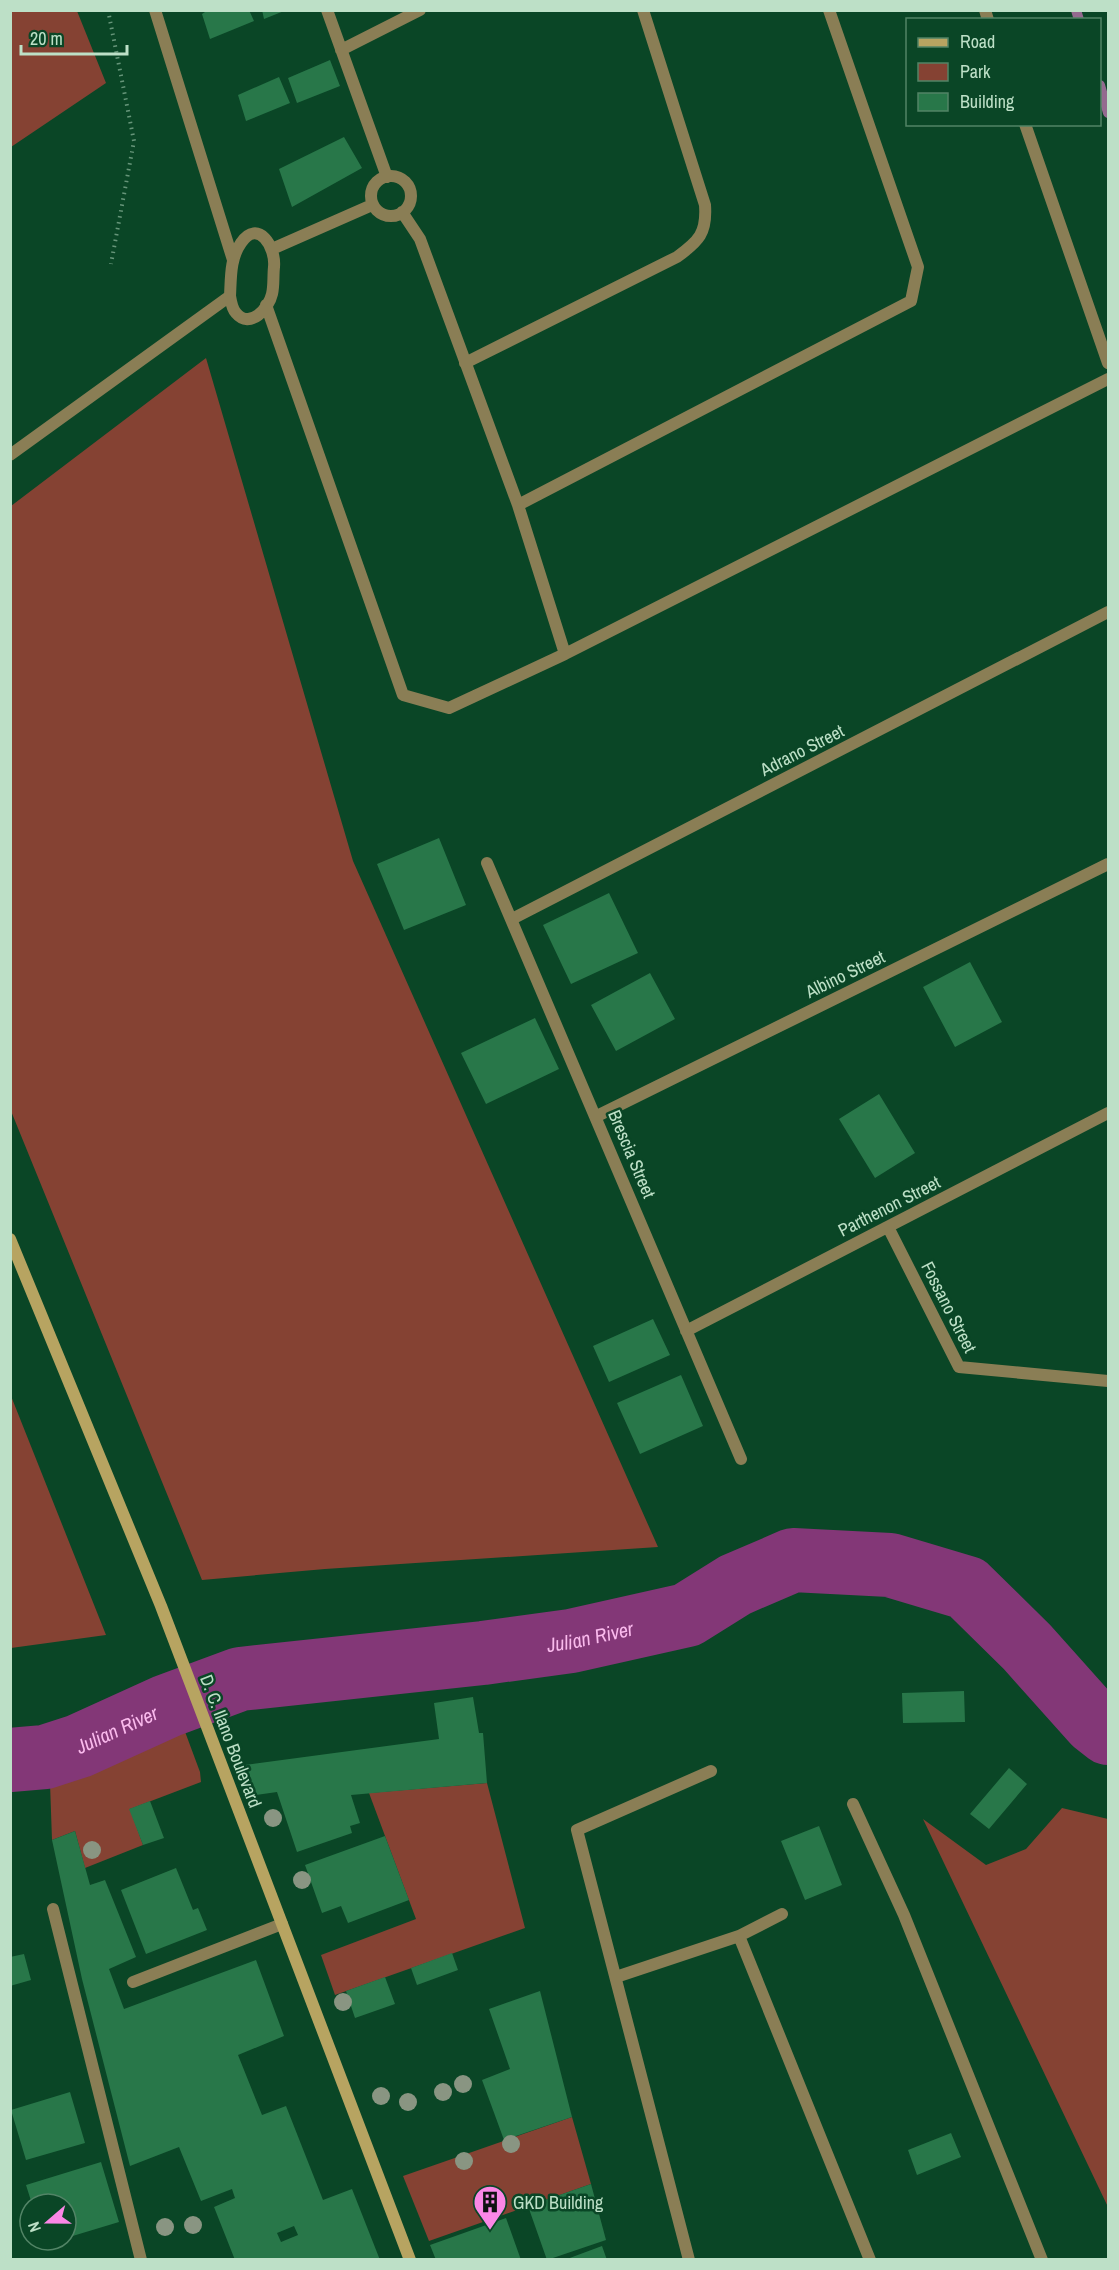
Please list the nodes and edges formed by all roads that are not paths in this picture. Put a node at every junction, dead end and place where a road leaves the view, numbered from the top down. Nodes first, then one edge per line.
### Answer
1 (155, 10) edge
2 (327, 10) edge
3 (420, 10) edge
4 (643, 10) edge
5 (829, 10) edge
6 (341, 50) junction
7 (1026, 126) edge
8 (387, 177) junction
9 (372, 205) junction
10 (402, 212) junction
11 (272, 249) junction
12 (233, 260) junction
13 (230, 296) junction
14 (266, 305) junction
15 (465, 363) junction
16 (1108, 363) edge
17 (1108, 379) edge
18 (10, 455) edge
19 (518, 506) junction
20 (1108, 612) edge
21 (565, 654) junction
22 (488, 863) dead end
23 (1108, 864) edge
24 (512, 919) junction
25 (1108, 1113) edge
26 (597, 1116) junction
27 (888, 1227) junction
28 (10, 1239) edge
29 (686, 1331) junction
30 (1108, 1381) edge
31 (741, 1459) dead end
32 (711, 1772) dead end
33 (853, 1804) dead end
34 (52, 1909) dead end
35 (782, 1914) dead end
36 (282, 1924) junction
37 (739, 1936) junction
38 (616, 1977) junction
39 (133, 1982) dead end
40 (141, 2259) edge
41 (410, 2259) edge
42 (689, 2259) edge
43 (870, 2259) edge
44 (1042, 2259) edge

1 - 12 street
2 - 6 street
3 - 6 street
4 - 15 street
5 - 19 street
6 - 8 street
7 - 16 street
8 - 9 street
8 - 10 street
9 - 10 street
9 - 11 street
10 - 15 street
11 - 12 street
11 - 14 street
12 - 13 street
13 - 14 street
13 - 18 street
14 - 21 street
15 - 19 street
17 - 21 street
19 - 21 street
20 - 24 street, Adrano Street
22 - 24 street, Brescia Street
23 - 26 street, Albino Street
24 - 26 street, Brescia Street
25 - 27 street, Parthenon Street
26 - 29 street, Brescia Street
27 - 29 street, Parthenon Street
27 - 30 street, Fossano Street
28 - 36 street, D. C. Ilano Boulevard
29 - 31 street, Brescia Street
32 - 38 street
33 - 44 street
34 - 40 street
35 - 37 street
36 - 39 street
36 - 41 street, D. C. Ilano Boulevard
37 - 38 street
37 - 43 street
38 - 42 street

